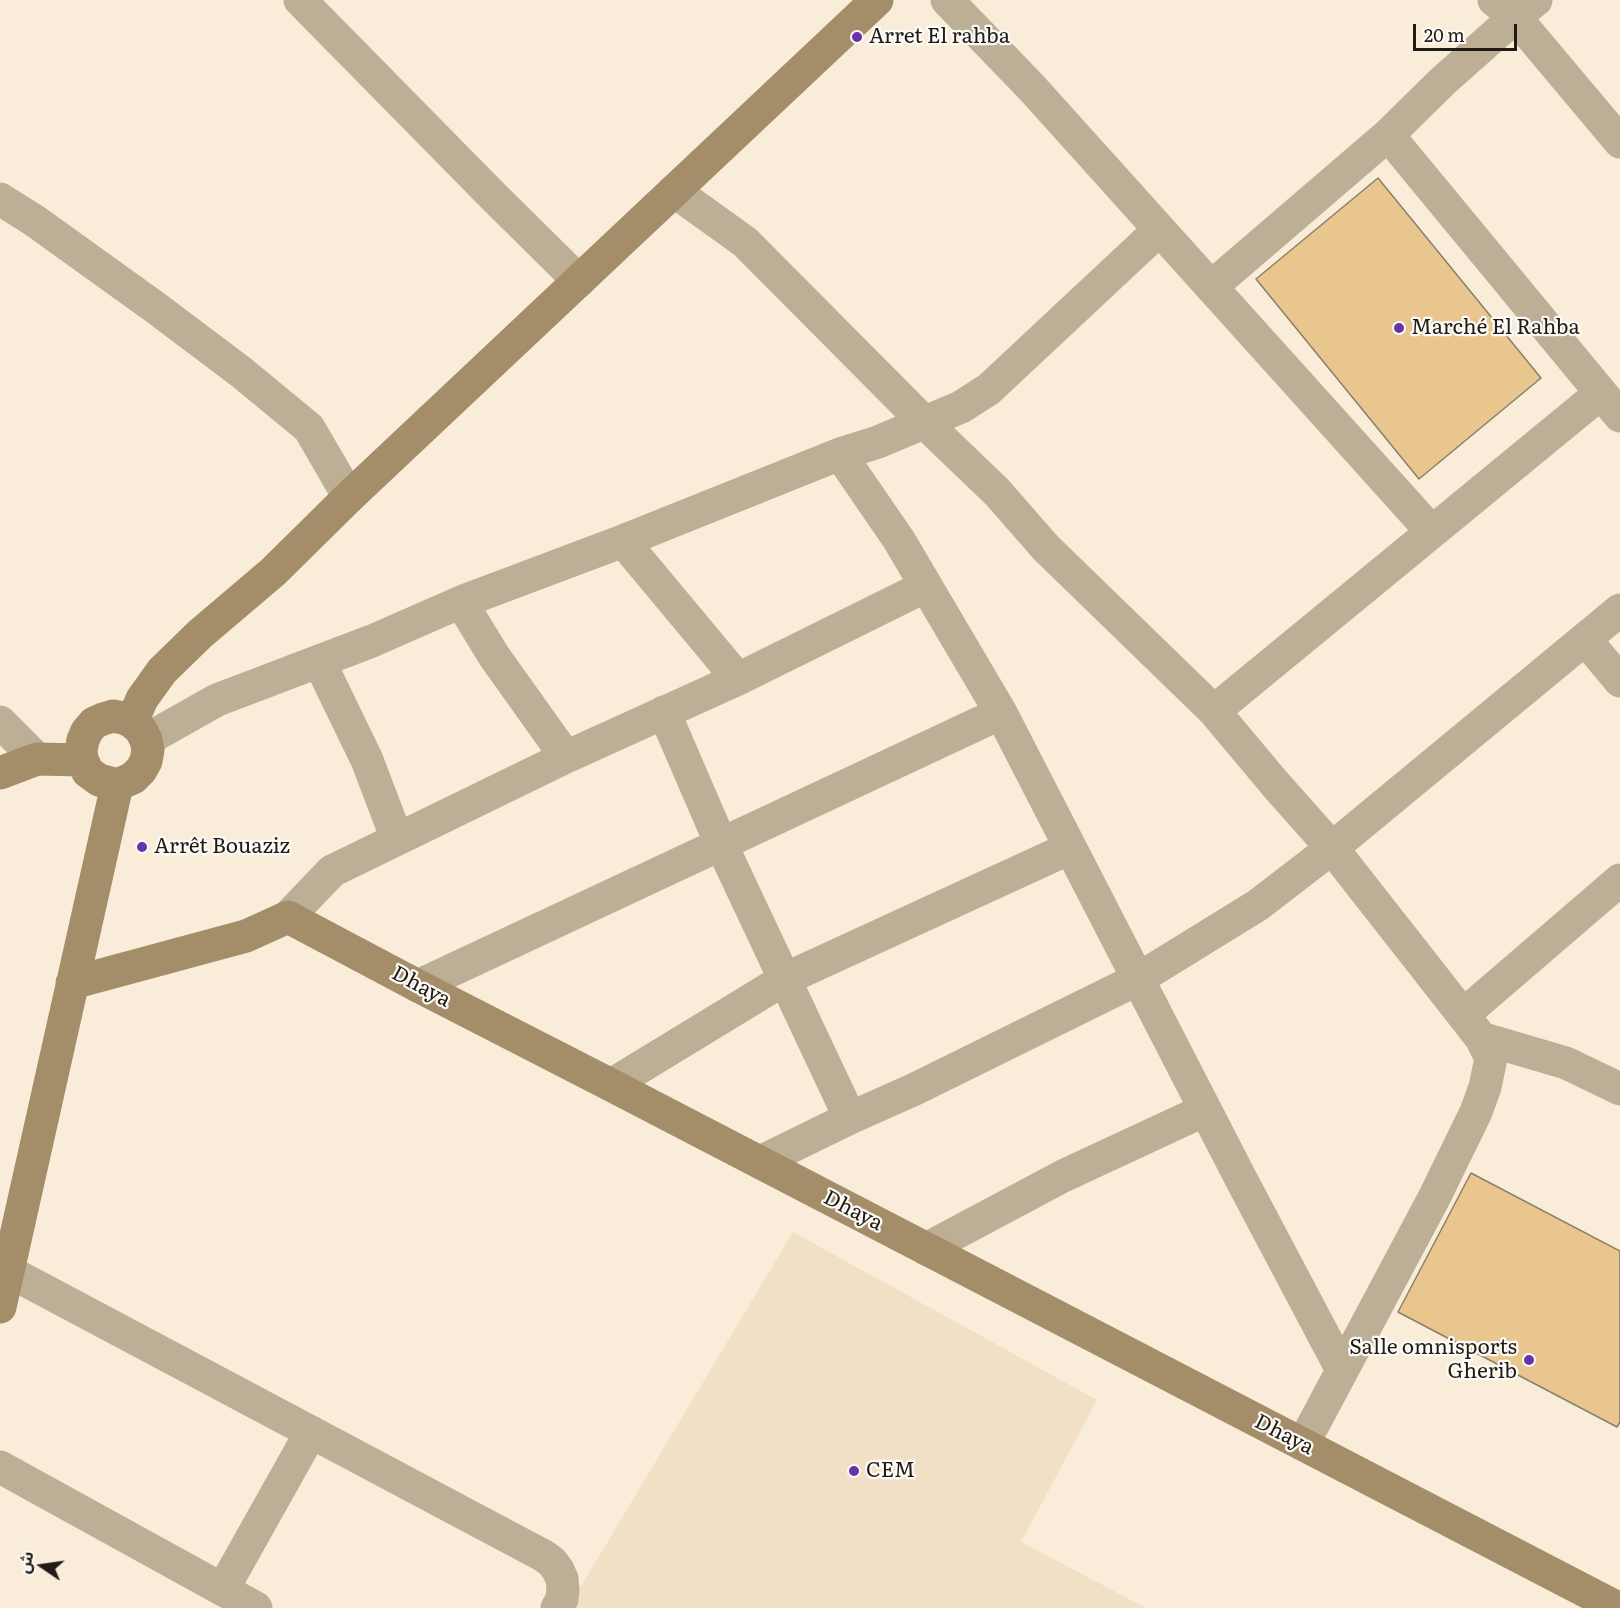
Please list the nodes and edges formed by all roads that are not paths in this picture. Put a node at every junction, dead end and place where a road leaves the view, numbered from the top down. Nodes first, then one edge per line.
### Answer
1 (300, 0) edge
2 (877, 0) edge
3 (947, 0) edge
4 (1515, 6) edge
5 (1388, 135) junction
6 (1620, 142) edge
7 (674, 191) junction
8 (0, 199) edge
9 (1159, 230) junction
10 (579, 281) junction
11 (1211, 287) junction
12 (1614, 407) edge
13 (924, 422) junction
14 (840, 454) junction
15 (349, 498) junction
16 (1432, 532) junction
17 (623, 541) junction
18 (926, 586) junction
19 (461, 602) junction
20 (1620, 610) edge
21 (1585, 639) junction
22 (319, 661) junction
23 (738, 679) junction
24 (1620, 681) edge
25 (1214, 711) junction
26 (664, 712) junction
27 (1000, 713) junction
28 (0, 722) edge
29 (139, 731) junction
30 (566, 758) junction
31 (37, 759) junction
32 (82, 760) junction
33 (0, 773) edge
34 (117, 785) junction
35 (397, 838) junction
36 (721, 844) junction
37 (1070, 848) junction
38 (1332, 848) junction
39 (1620, 880) edge
40 (288, 917) junction
41 (785, 979) junction
42 (1137, 980) junction
43 (72, 983) junction
44 (418, 986) junction
45 (1472, 1027) junction
46 (611, 1085) junction
47 (1620, 1089) edge
48 (1205, 1110) junction
49 (850, 1118) junction
50 (760, 1162) junction
51 (926, 1249) junction
52 (8, 1271) junction
53 (0, 1307) edge
54 (1342, 1370) junction
55 (311, 1432) junction
56 (1303, 1444) junction
57 (0, 1467) edge
58 (223, 1589) junction
59 (256, 1608) edge
60 (557, 1608) edge
61 (1618, 1608) edge

1 - 10 street
2 - 7 street
3 - 9 street
4 - 5 street
4 - 6 street
5 - 11 street
5 - 12 street
7 - 10 street
7 - 13 street
8 - 15 street
9 - 11 street
9 - 13 street
10 - 15 street
11 - 16 street
12 - 16 street
13 - 14 street
13 - 25 street
14 - 17 street
14 - 18 street
15 - 29 street
16 - 25 street
17 - 19 street
17 - 23 street
18 - 23 street
18 - 27 street
19 - 22 street
19 - 30 street
20 - 21 street
21 - 24 street
21 - 38 street
22 - 29 street
22 - 35 street
23 - 26 street
25 - 38 street
26 - 30 street
26 - 36 street
27 - 36 street
27 - 37 street
28 - 31 street
29 - 32 street
29 - 34 street
30 - 35 street
31 - 32 street
31 - 33 street
32 - 34 street
34 - 43 street
35 - 40 street
36 - 41 street
36 - 44 street
37 - 41 street
37 - 42 street
38 - 42 street
38 - 45 street
39 - 45 street
40 - 43 street
40 - 44 street, Dhaya
41 - 46 street
41 - 49 street
42 - 48 street
42 - 49 street
43 - 52 street
44 - 46 street, Dhaya
45 - 47 street
45 - 54 street
46 - 50 street, Dhaya
48 - 51 street
48 - 54 street
49 - 50 street
50 - 51 street, Dhaya
51 - 56 street, Dhaya
52 - 53 street
52 - 55 street
54 - 56 street
55 - 58 street
55 - 60 street
56 - 61 street, Dhaya
57 - 58 street
58 - 59 street

